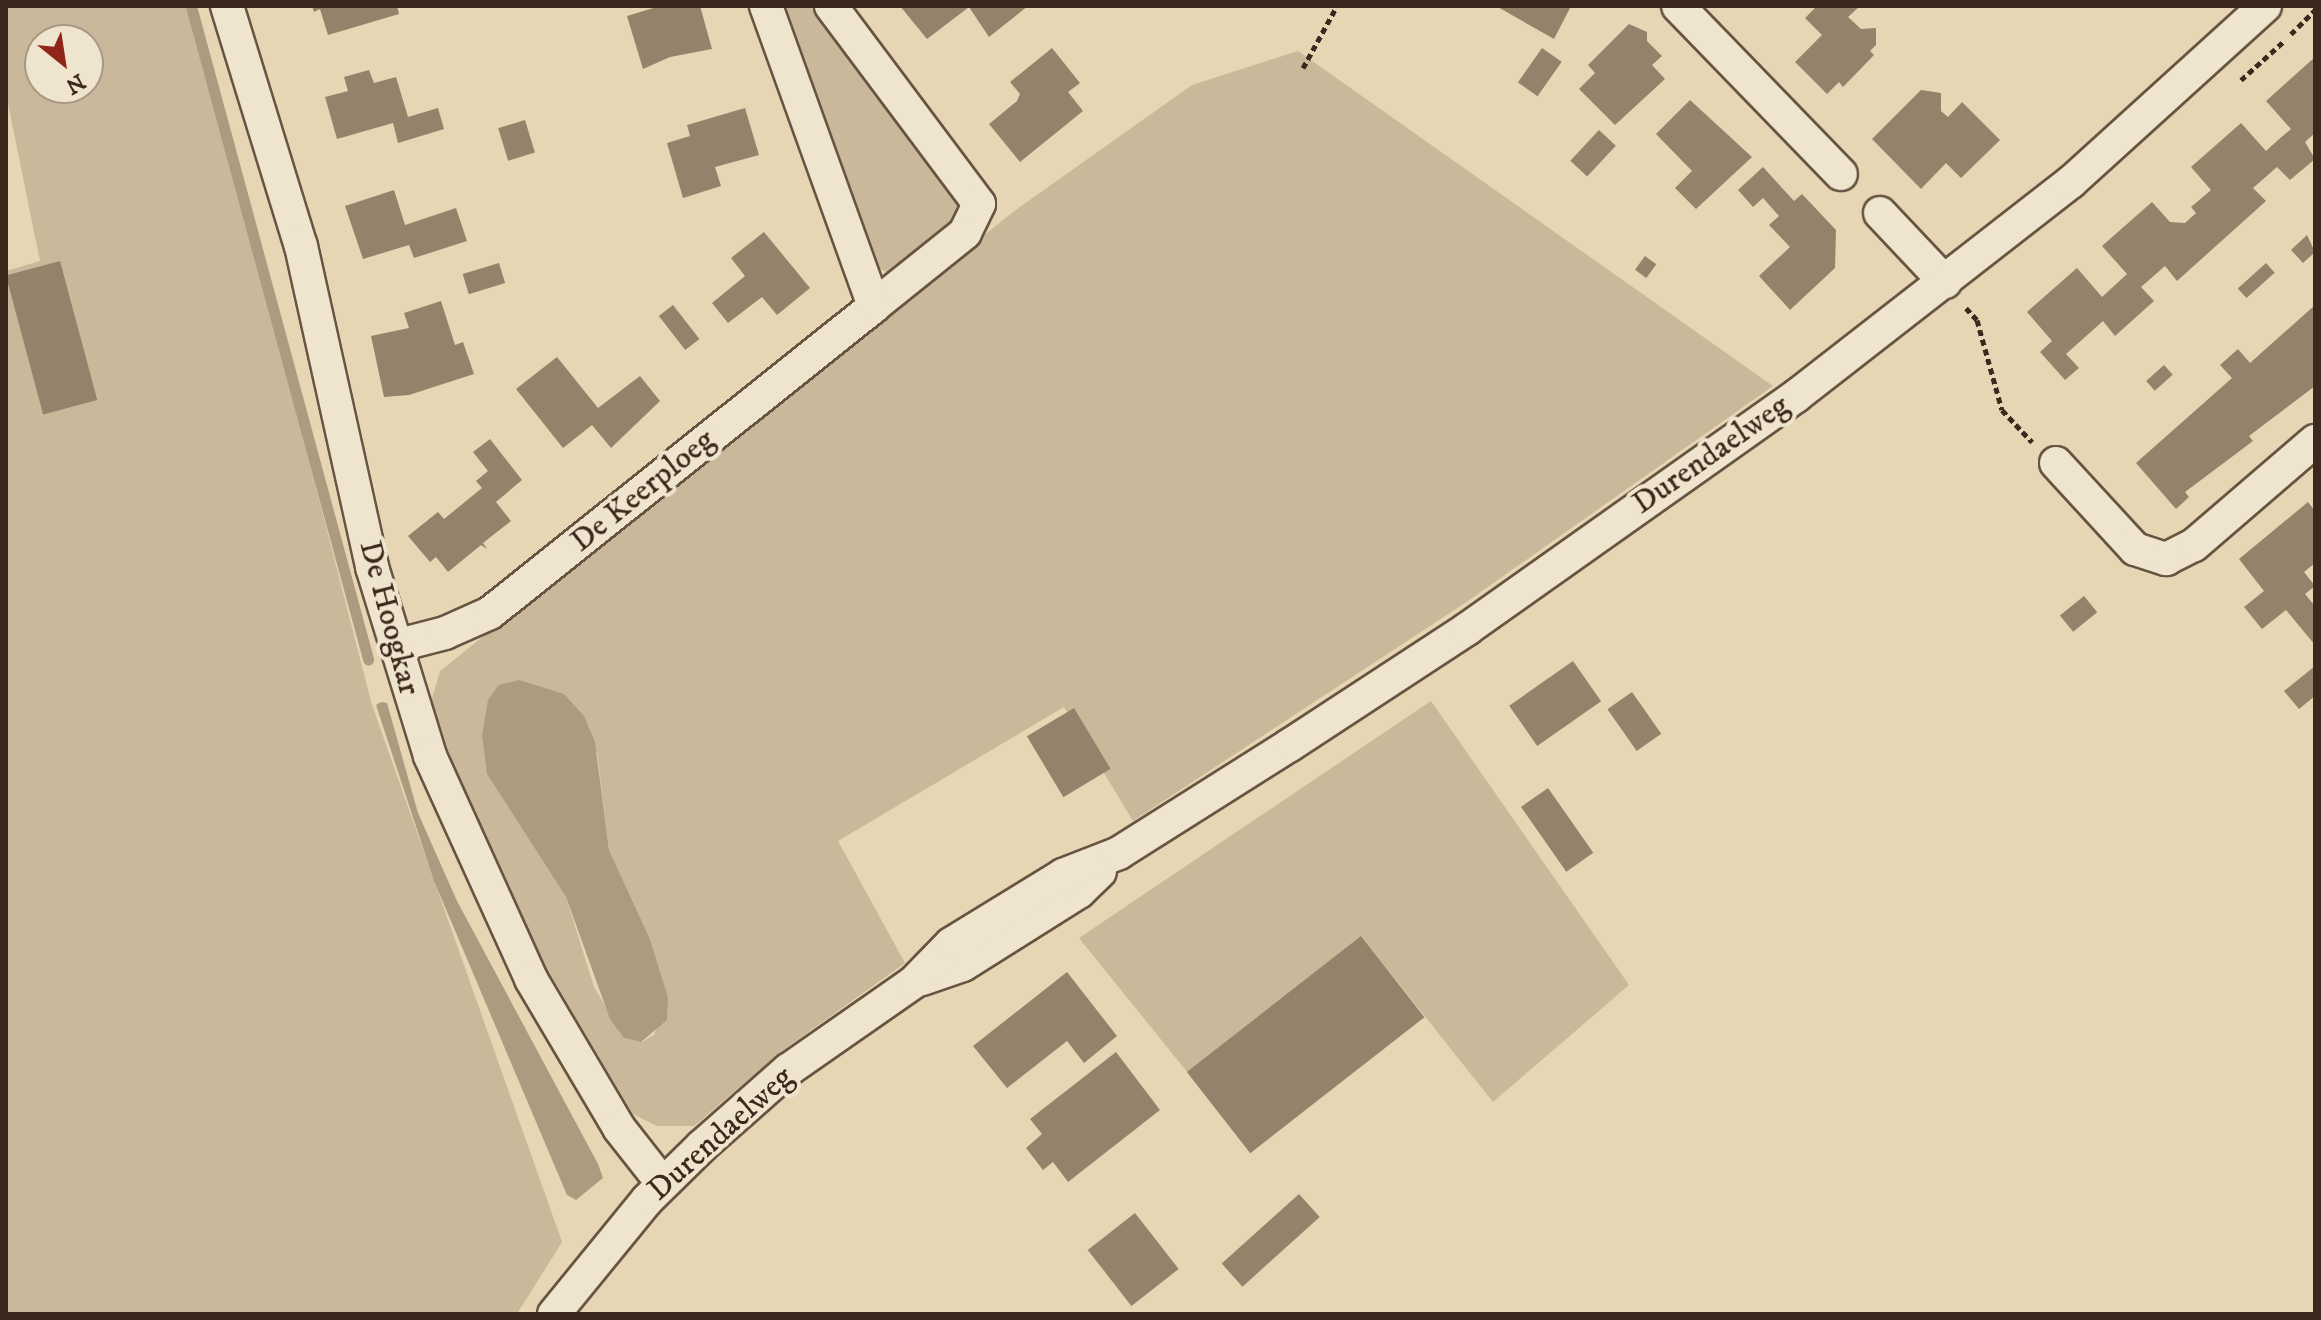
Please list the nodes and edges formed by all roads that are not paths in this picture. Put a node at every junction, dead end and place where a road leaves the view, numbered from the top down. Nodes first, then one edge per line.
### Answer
1 (227, 6) edge
2 (766, 6) edge
3 (831, 6) edge
4 (1678, 6) edge
5 (2265, 6) edge
6 (1841, 174) dead end
7 (1880, 213) dead end
8 (1945, 282) junction
9 (874, 306) junction
10 (2315, 442) edge
11 (2056, 463) road end
12 (395, 646) junction
13 (663, 1184) junction
14 (554, 1314) edge

1 - 12 street, De Hoogkar
2 - 9 street
3 - 9 street, De Keerploeg
4 - 6 street
5 - 8 street, Durendaelweg
7 - 8 street
8 - 13 street, Durendaelweg
9 - 12 street, De Keerploeg
10 - 11 street
12 - 13 street, De Hoogkar
13 - 14 street, Durendaelweg

